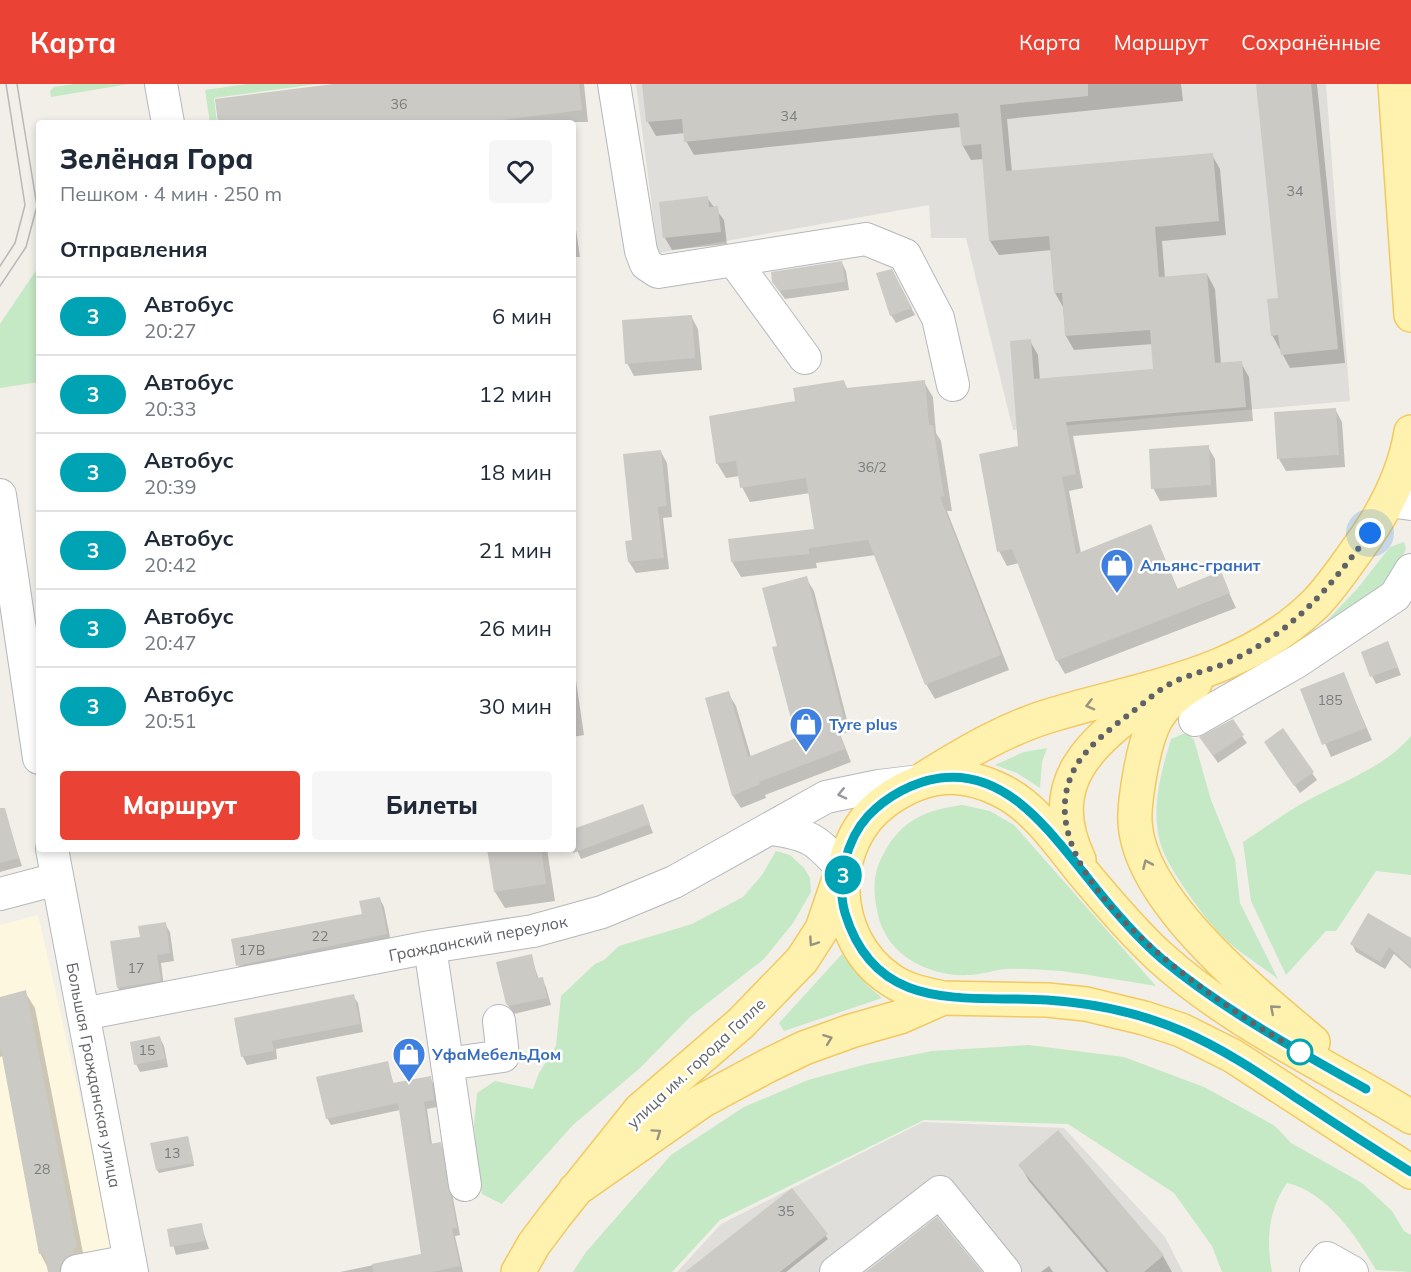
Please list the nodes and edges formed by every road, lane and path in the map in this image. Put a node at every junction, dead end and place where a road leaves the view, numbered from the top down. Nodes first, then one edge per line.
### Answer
1 (161, 84) edge
2 (614, 84) edge
3 (1395, 84) edge
4 (167, 120) edge
5 (1406, 158) edge
6 (735, 262) junction
7 (1411, 315) edge
8 (805, 358) dead end
9 (953, 385) dead end
10 (1411, 432) edge
11 (0, 495) edge
12 (1400, 502) edge
13 (1411, 570) edge
14 (1234, 660) junction
15 (1167, 685) junction
16 (1195, 720) dead end
17 (36, 738) edge
18 (920, 781) junction
19 (772, 829) junction
20 (55, 864) edge
21 (843, 869) junction
22 (1089, 881) junction
23 (0, 894) edge
24 (430, 947) junction
25 (943, 998) junction
26 (83, 1014) junction
27 (499, 1021) dead end
28 (447, 1064) junction
29 (1366, 1089) junction
30 (1411, 1117) edge
31 (1411, 1172) edge
32 (465, 1185) dead end
33 (575, 1190) junction
34 (131, 1267) edge
35 (78, 1271) edge
36 (518, 1272) edge
37 (836, 1272) edge
38 (1005, 1272) edge

1 - 4 street
2 - 6 street
3 - 5 main road
5 - 7 main road
6 - 8 street
6 - 9 street
10 - 12 main road
11 - 17 street
12 - 14 main road
13 - 16 street
14 - 15 main road
29 -> 14 main road
15 -> 18 main road, улица им. города Галле
15 - 22 main road
18 -> 19 street, Гражданский переулок
18 - 21 main road, улица им. города Галле
18 - 22 main road
19 - 21 street
19 - 24 street, Гражданский переулок
20 - 23 street
20 - 26 street, Большая Гражданская улица
21 - 25 main road
21 -> 33 main road, улица им. города Галле
22 - 29 main road
24 - 26 street, Гражданский переулок
24 - 28 street
25 - 31 main road, улица им. города Галле
33 -> 25 main road, улица им. города Галле
26 - 34 street, Большая Гражданская улица
27 - 28 street
28 - 32 street
29 - 30 main road
33 - 36 main road, улица им. города Галле
34 - 35 street
37 - 38 street

